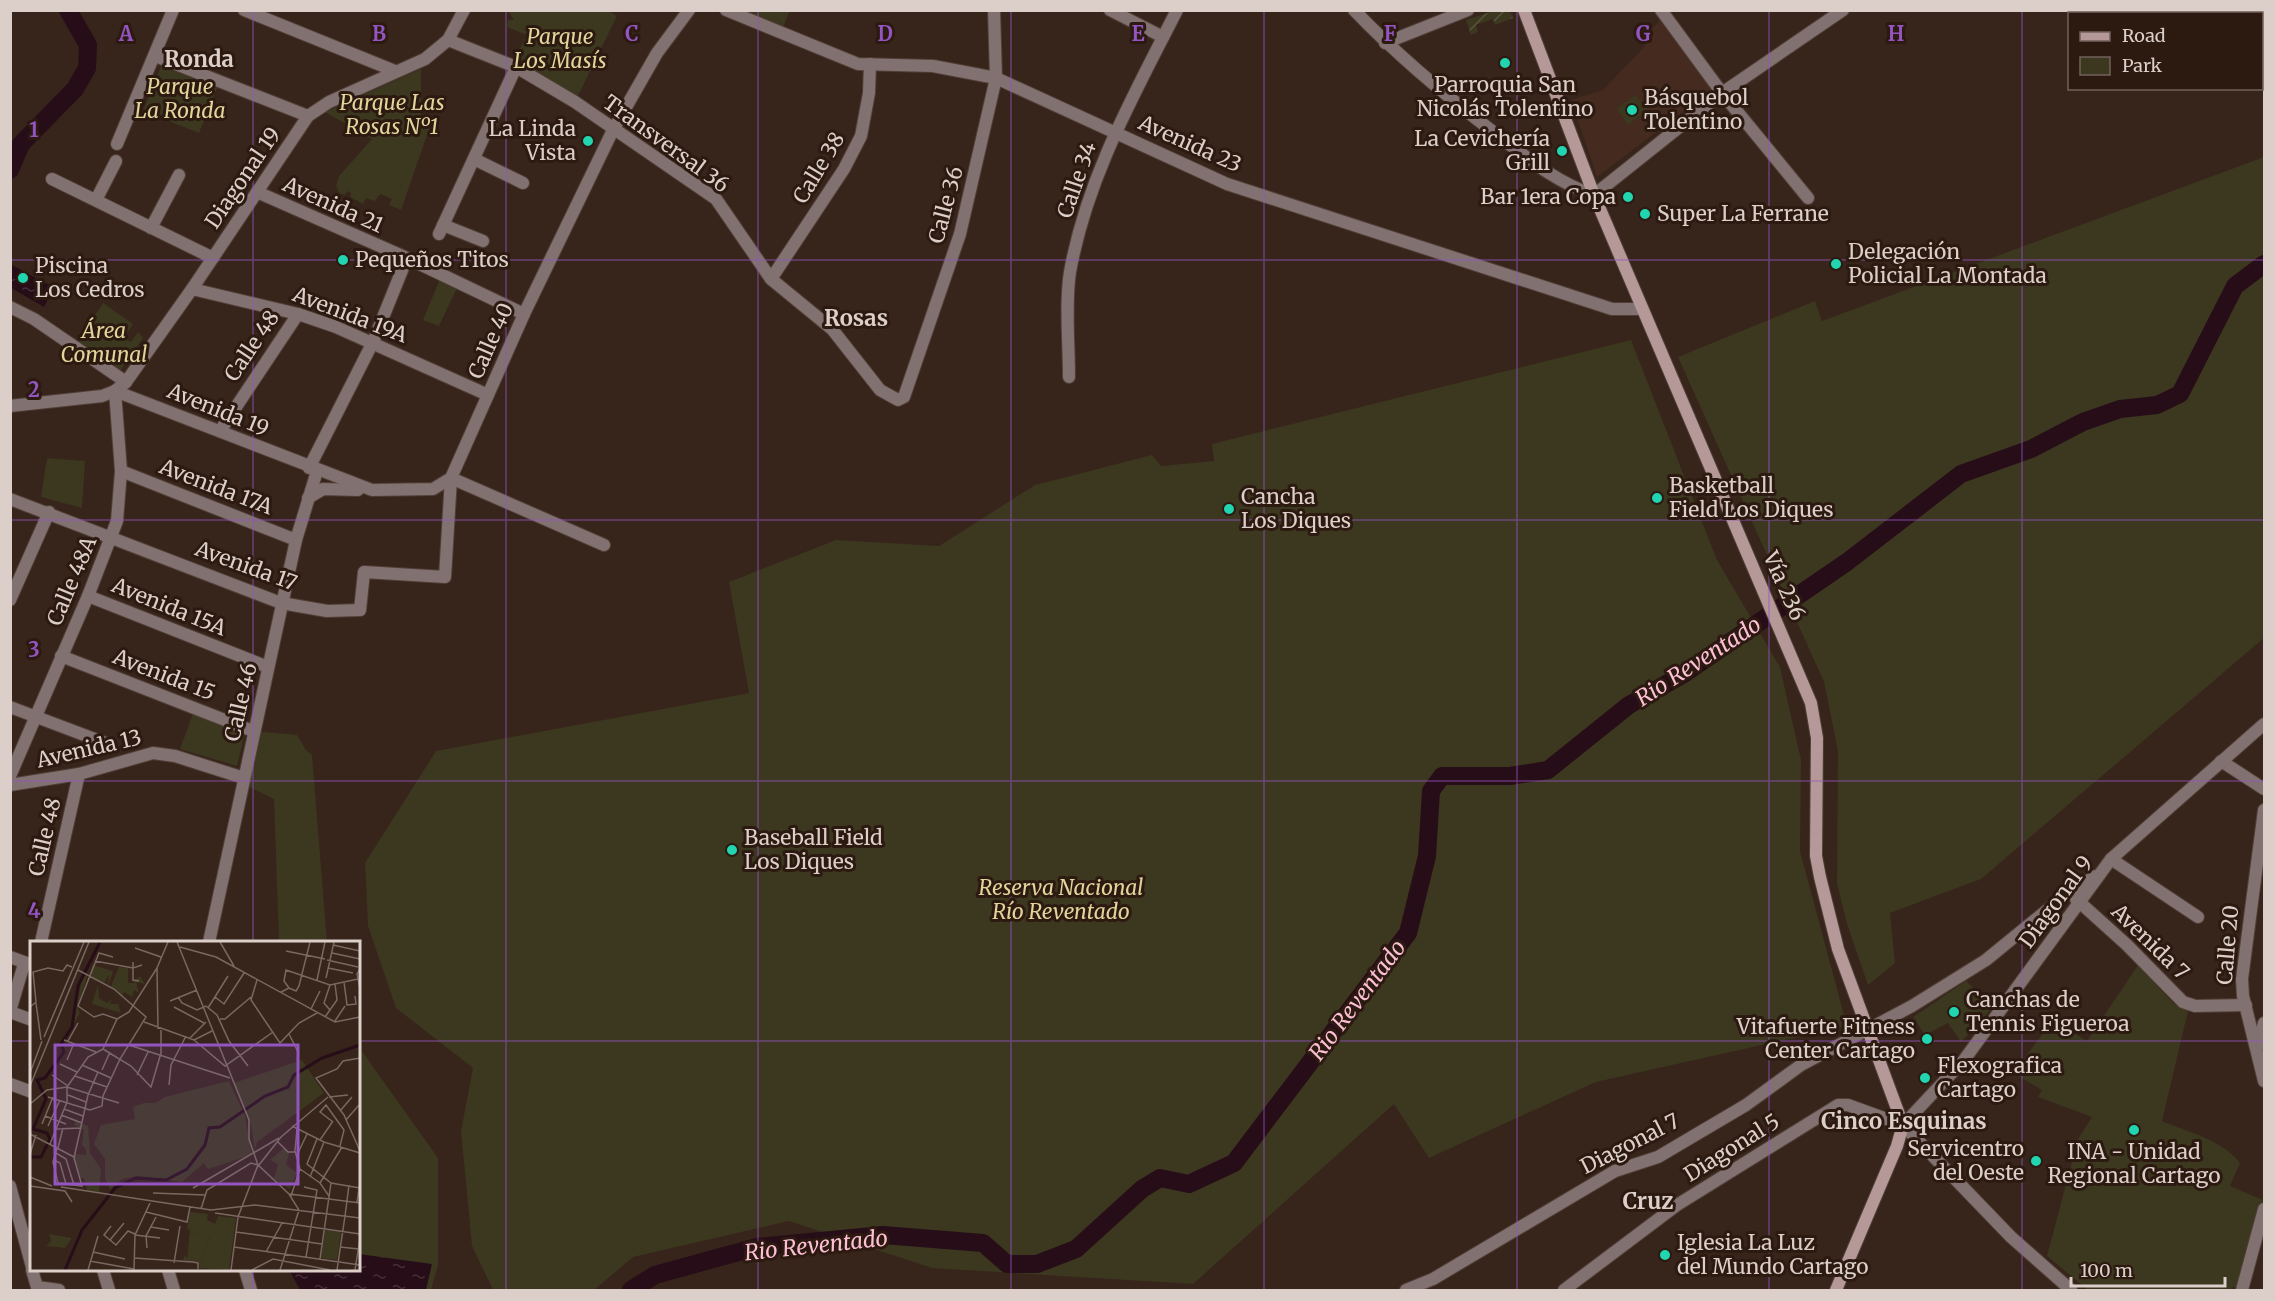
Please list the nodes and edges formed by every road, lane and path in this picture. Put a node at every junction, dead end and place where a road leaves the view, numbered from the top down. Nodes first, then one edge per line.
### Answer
1 (173, 10) edge
2 (244, 10) edge
3 (464, 10) edge
4 (689, 10) edge
5 (726, 10) edge
6 (994, 10) edge
7 (1110, 10) edge
8 (1176, 10) edge
9 (1353, 10) edge
10 (1468, 10) edge
11 (1524, 10) edge
12 (1661, 10) edge
13 (1840, 11) edge
14 (1163, 37) junction
15 (448, 40) junction
16 (1386, 43) junction
17 (155, 56) junction
18 (870, 64) junction
19 (516, 68) junction
20 (395, 70) junction
21 (996, 78) junction
22 (1722, 93) junction
23 (309, 116) junction
24 (613, 130) junction
25 (1115, 132) junction
26 (117, 144) dead end
27 (474, 159) junction
28 (116, 161) dead end
29 (179, 175) dead end
30 (52, 179) dead end
31 (523, 183) dead end
32 (257, 192) junction
33 (1594, 195) junction
34 (1808, 198) dead end
35 (96, 200) junction
36 (151, 228) junction
37 (483, 241) dead end
38 (213, 258) junction
39 (407, 258) junction
40 (771, 279) junction
41 (192, 289) junction
42 (10, 307) edge
43 (1642, 309) junction
44 (297, 314) junction
45 (524, 314) junction
46 (372, 342) junction
47 (1069, 377) dead end
48 (126, 382) junction
49 (115, 391) junction
50 (488, 394) junction
51 (898, 399) joint
52 (10, 406) edge
53 (220, 430) junction
54 (313, 470) junction
55 (122, 471) junction
56 (451, 478) junction
57 (372, 490) junction
58 (308, 498) junction
59 (10, 499) edge
60 (49, 512) junction
61 (112, 537) junction
62 (296, 540) junction
63 (604, 545) dead end
64 (445, 577) joint
65 (88, 596) junction
66 (10, 600) edge
67 (281, 603) junction
68 (61, 656) junction
69 (268, 668) junction
70 (10, 707) edge
71 (34, 716) junction
72 (2265, 724) edge
73 (253, 731) junction
74 (108, 744) dead end
75 (2221, 761) junction
76 (79, 774) junction
77 (10, 776) edge
78 (244, 778) junction
79 (10, 785) edge
80 (2265, 789) edge
81 (2265, 810) edge
82 (2111, 859) junction
83 (2100, 874) junction
84 (2068, 893) junction
85 (2081, 903) junction
86 (2198, 917) dead end
87 (41, 941) edge
88 (209, 941) edge
89 (10, 957) edge
90 (28, 964) edge
91 (2246, 1005) junction
92 (10, 1012) edge
93 (30, 1019) edge
94 (2265, 1023) edge
95 (1869, 1028) junction
96 (2256, 1050) junction
97 (2265, 1081) edge
98 (10, 1084) edge
99 (30, 1091) edge
100 (1903, 1125) junction
101 (10, 1186) edge
102 (2265, 1209) edge
103 (30, 1261) edge
104 (33, 1271) edge
105 (104, 1271) edge
106 (169, 1271) edge
107 (246, 1271) edge
108 (58, 1290) edge
109 (109, 1290) edge
110 (174, 1290) edge
111 (251, 1290) edge
112 (1406, 1290) edge
113 (1564, 1290) edge
114 (1836, 1290) edge
115 (2071, 1290) edge
116 (2242, 1290) edge

1 - 17 street
2 - 20 street
3 - 15 street
4 - 24 street, Calle 40
5 - 18 street, Avenida 23
6 - 21 street, Calle 36
7 - 14 street
8 - 14 street, Calle 34
9 - 16 street
10 - 16 street
11 - 33 main road, Vía 236
12 - 22 street
13 - 22 street
14 - 25 street, Calle 34
15 - 19 street, Transversal 36
15 - 20 street, Diagonal 19
16 - 33 street
17 - 23 street
17 - 26 street
18 - 21 street, Avenida 23
18 - 40 street, Calle 38
19 - 24 street, Transversal 36
19 - 27 street
20 - 23 street, Diagonal 19
21 - 25 street, Avenida 23
21 - 51 street, Calle 36
22 - 33 street
22 - 34 street
23 - 32 street, Diagonal 19
24 - 40 street, Transversal 36
24 - 45 street, Calle 40
25 - 43 street, Avenida 23
25 - 47 street, Calle 34
27 - 31 street
27 - 37 street
28 - 35 street
29 - 36 street
30 - 35 street
32 - 38 street, Diagonal 19
32 - 39 street, Avenida 21
33 - 43 main road, Vía 236
35 - 36 street
36 - 38 street
38 - 41 street, Diagonal 19
39 - 45 street, Avenida 21
39 - 46 street, Calle 46
40 - 51 street, Transversal 36
41 - 44 street, Avenida 19A
41 - 48 street, Diagonal 19
42 - 48 street
43 - 95 main road, Vía 236
44 - 46 street, Avenida 19A
44 - 53 street, Calle 48
45 - 50 street, Calle 40
46 - 50 street, Avenida 19A
46 - 54 street, Calle 46
48 - 49 street, Diagonal 19
49 - 52 street
49 - 53 street, Avenida 19
49 - 55 street, Calle 48A
50 - 56 street, Calle 40
53 - 54 street, Avenida 19
54 - 57 street, Avenida 19
54 - 58 street, Calle 46
55 - 61 street, Calle 48A
55 - 62 street, Avenida 17A
56 - 57 street, Avenida 19
56 - 63 street
56 - 64 street, Calle 40
57 - 58 street, Avenida 19
58 - 62 street, Calle 46
59 - 60 street, Avenida 17
60 - 61 street, Avenida 17
60 - 66 street
61 - 65 street, Calle 48A
61 - 67 street, Avenida 17
62 - 67 street, Calle 46
64 - 67 street, Avenida 17
65 - 68 street, Calle 48A
65 - 69 street, Avenida 15A
67 - 69 street, Calle 46
68 - 71 street, Calle 48A
68 - 73 street, Avenida 15
69 - 73 street, Calle 46
70 - 71 street
71 - 74 street
71 - 77 street, Calle 48A
72 - 75 street, Diagonal 9
73 - 78 street, Calle 46
75 - 80 street
75 - 82 street, Diagonal 9
76 - 78 street, Avenida 13
76 - 79 street, Avenida 13
76 - 87 street, Calle 48
78 - 88 street, Calle 46
81 - 91 street, Calle 20
82 - 83 street, Diagonal 9
82 - 86 street
83 - 84 street, Diagonal 7
83 - 85 street, Diagonal 9
84 - 85 street, Avenida 7
84 - 95 street, Diagonal 7
85 - 91 street, Avenida 7
85 - 100 street, Diagonal 9
89 - 90 street
90 - 92 street
91 - 96 street, Calle 20
92 - 93 street
94 - 96 street
95 - 100 main road, Vía 236
95 - 112 street, Diagonal 7
96 - 97 street, Calle 20
98 - 99 street
100 - 113 street, Diagonal 5
100 - 114 main road
100 - 115 street
101 - 103 street
102 - 116 street
104 - 108 street
105 - 109 street
106 - 110 street
107 - 111 street

